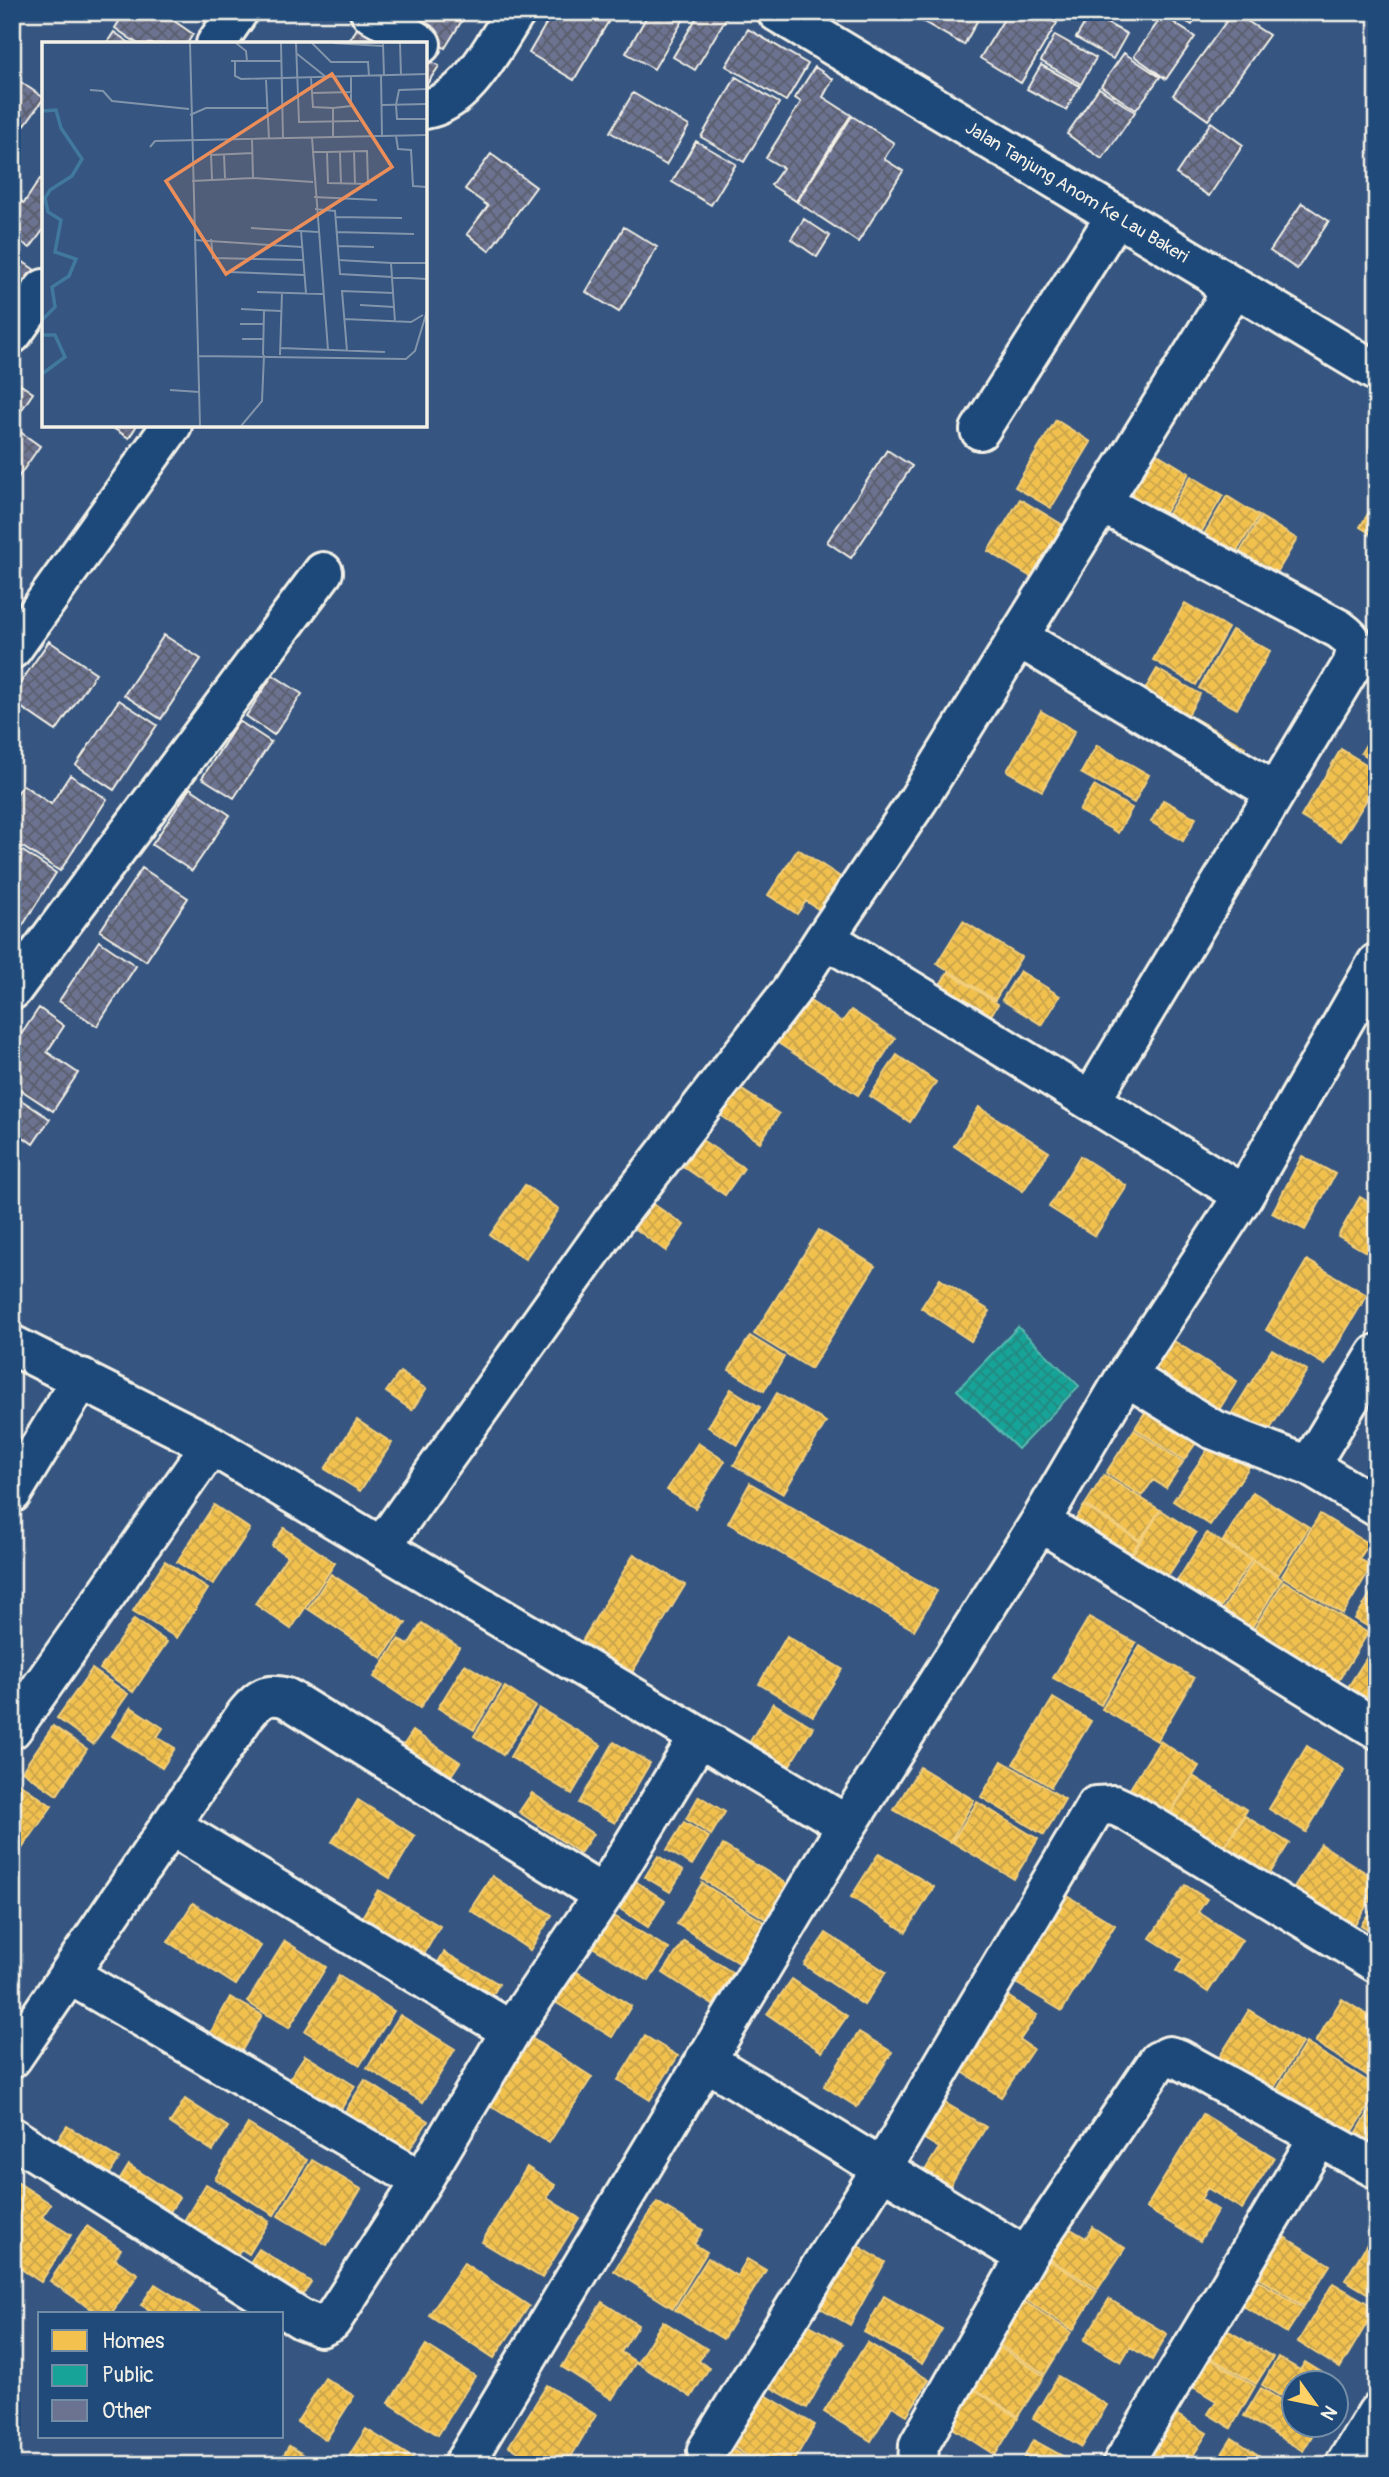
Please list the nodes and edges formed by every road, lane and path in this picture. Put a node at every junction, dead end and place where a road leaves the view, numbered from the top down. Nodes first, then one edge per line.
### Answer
1 (238, 12) edge
2 (370, 12) edge
3 (516, 12) edge
4 (777, 12) edge
5 (217, 42) edge
6 (418, 42) edge
7 (427, 47) edge
8 (473, 75) junction
9 (427, 108) edge
10 (1116, 216) junction
11 (42, 292) edge
12 (1219, 298) junction
13 (12, 334) edge
14 (1377, 372) edge
15 (171, 427) edge
16 (980, 430) dead end
17 (1103, 504) junction
18 (323, 572) dead end
19 (1018, 637) junction
20 (12, 649) edge
21 (1275, 792) junction
22 (825, 938) junction
23 (1377, 963) edge
24 (12, 990) edge
25 (1091, 1100) junction
26 (1244, 1195) junction
27 (12, 1345) edge
28 (1377, 1354) edge
29 (1125, 1376) junction
30 (82, 1378) junction
31 (211, 1445) junction
32 (1309, 1466) junction
33 (12, 1493) edge
34 (1377, 1507) edge
35 (1040, 1522) junction
36 (382, 1546) junction
37 (12, 1729) edge
38 (1377, 1729) edge
39 (699, 1737) junction
40 (170, 1825) junction
41 (848, 1825) junction
42 (603, 1895) junction
43 (1377, 1964) edge
44 (70, 1975) junction
45 (511, 2031) junction
46 (12, 2058) edge
47 (705, 2060) junction
48 (12, 2137) edge
49 (1319, 2137) junction
50 (882, 2168) junction
51 (1377, 2169) edge
52 (422, 2181) junction
53 (1026, 2257) junction
54 (1377, 2413) edge
55 (708, 2450) dead end
56 (463, 2465) edge
57 (918, 2465) edge
58 (1122, 2465) edge
59 (1345, 2465) edge

1 - 5 street
2 - 6 street
3 - 8 street
4 - 10 street, Jalan Tanjung Anom Ke Lau Bakeri
7 - 8 street
8 - 9 street
10 - 12 street, Jalan Tanjung Anom Ke Lau Bakeri
10 - 16 street
11 - 13 street
12 - 14 street, Jalan Tanjung Anom Ke Lau Bakeri
12 - 17 street
15 - 20 street
17 - 19 street
17 - 21 street
18 - 24 street
19 - 21 street
19 - 22 street
21 - 25 street
22 - 25 street
22 - 36 street
23 - 26 street
25 - 26 street
26 - 29 street
27 - 30 street
28 - 32 street
29 - 32 street
29 - 35 street
30 - 31 street
30 - 33 street
31 - 36 street
31 - 37 street
32 - 34 street
35 - 38 street
35 - 41 street
36 - 39 street
39 - 41 street
39 - 42 street
40 - 42 street
40 - 44 street
40 - 45 street
41 - 47 street
42 - 45 street
43 - 50 street
44 - 46 street
44 - 52 street
45 - 52 street
47 - 50 street
47 - 56 street
48 - 52 street
49 - 51 street
49 - 53 street
49 - 58 street
50 - 53 street
50 - 55 street
53 - 57 street
54 - 59 street

